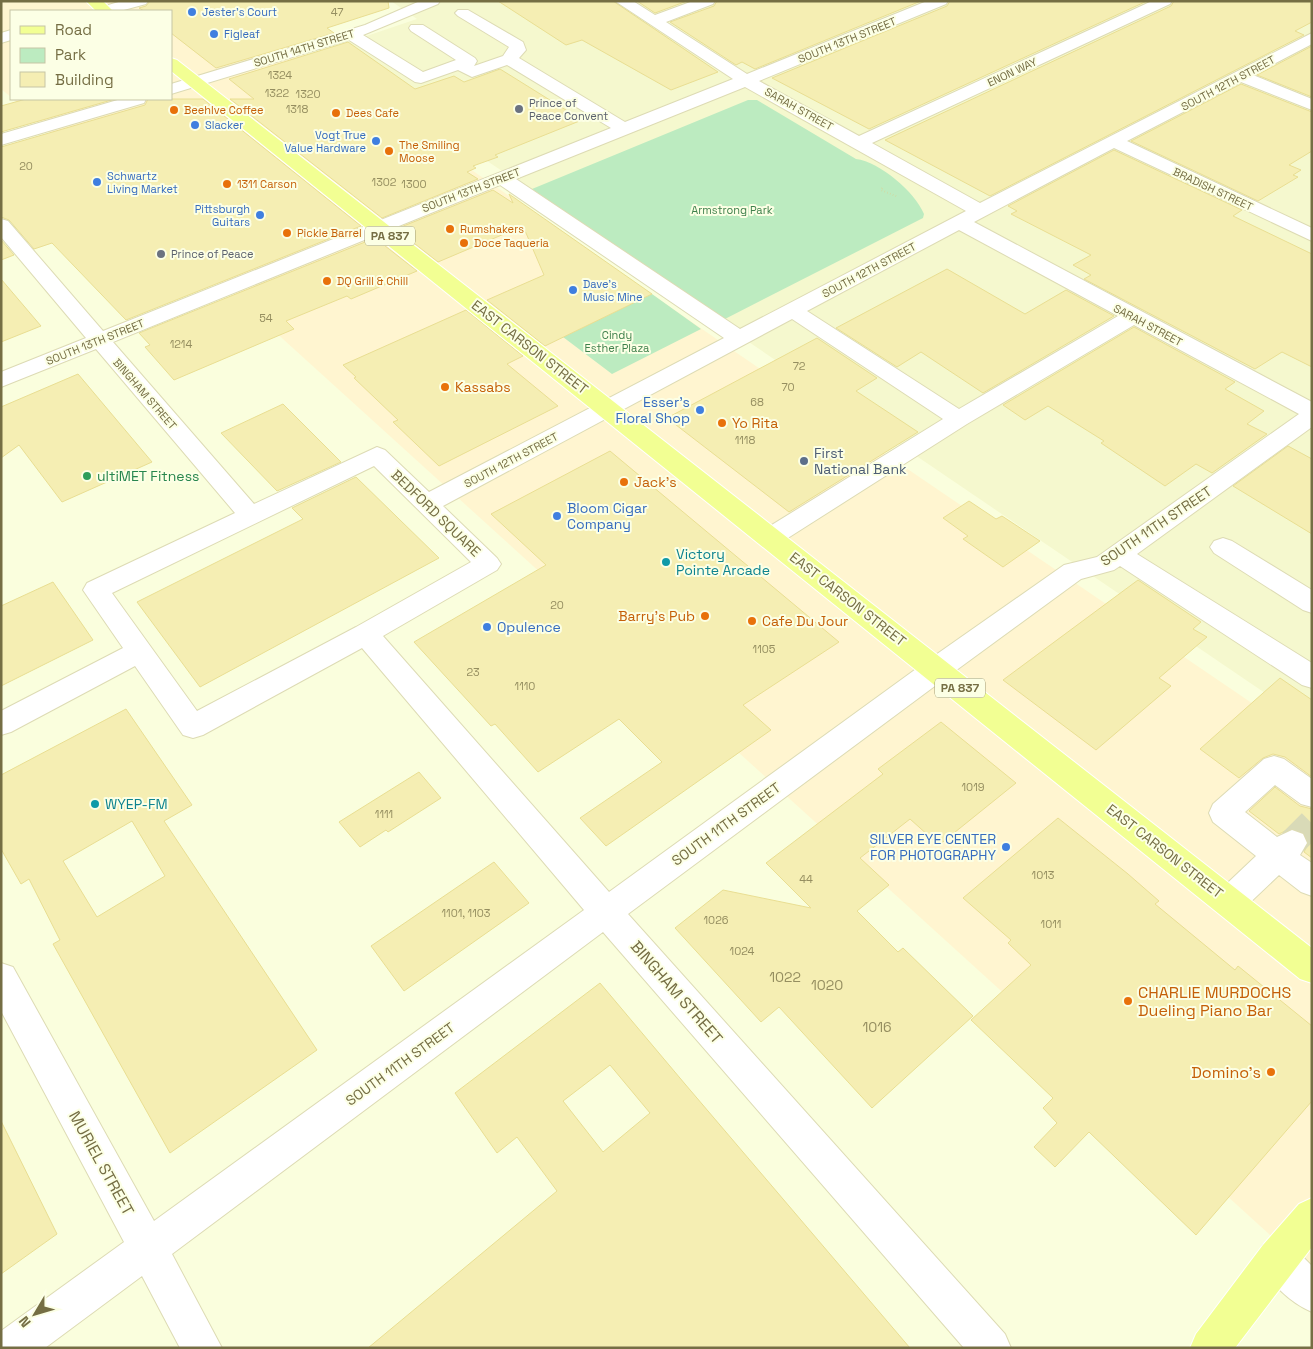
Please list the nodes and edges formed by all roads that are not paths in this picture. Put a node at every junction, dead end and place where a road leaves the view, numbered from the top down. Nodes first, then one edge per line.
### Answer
1 (93, 1) edge
2 (141, 1) edge
3 (434, 1) edge
4 (622, 1) edge
5 (708, 1) edge
6 (941, 1) edge
7 (1165, 1) edge
8 (103, 10) edge
9 (108, 10) edge
10 (463, 13) dead end
11 (654, 21) junction
12 (417, 28) dead end
13 (350, 34) junction
14 (1312, 38) edge
15 (509, 60) junction
16 (172, 64) edge
17 (460, 64) junction
18 (1241, 76) junction
19 (747, 81) junction
20 (195, 82) junction
21 (172, 89) edge
22 (135, 100) edge
23 (1312, 105) edge
24 (624, 130) junction
25 (1, 140) edge
26 (860, 142) junction
27 (1115, 142) junction
28 (502, 178) junction
29 (980, 211) junction
30 (959, 222) junction
31 (1, 226) edge
32 (378, 226) junction
33 (1312, 236) edge
34 (793, 311) junction
35 (1133, 316) junction
36 (740, 339) junction
37 (99, 340) junction
38 (1, 380) edge
39 (609, 409) junction
40 (1312, 412) edge
41 (1312, 416) edge
42 (959, 419) junction
43 (427, 504) junction
44 (251, 516) junction
45 (771, 537) junction
46 (1223, 548) dead end
47 (1120, 554) junction
48 (1312, 603) edge
49 (366, 634) junction
50 (139, 652) junction
51 (937, 670) junction
52 (1312, 677) edge
53 (1, 724) edge
54 (1312, 795) edge
55 (1285, 849) junction
56 (1312, 882) edge
57 (1229, 902) junction
58 (606, 912) junction
59 (1312, 968) edge
60 (1, 978) edge
61 (1312, 1217) edge
62 (149, 1248) junction
63 (1277, 1259) junction
64 (1312, 1293) edge
65 (12, 1348) edge
66 (202, 1348) edge
67 (991, 1348) edge
68 (1210, 1348) edge

1 - 8 main road
2 - 9 street
3 - 13 street, SOUTH 14TH STREET
4 - 11 street, SARAH STREET
5 - 11 street
6 - 19 street, SOUTH 13TH STREET
7 - 26 street, ENON WAY
10 - 15 street
11 - 19 street, SARAH STREET
12 - 17 street
13 - 17 street
13 - 20 street, SOUTH 14TH STREET
14 - 18 street, SOUTH 12TH STREET
15 - 17 street
15 - 24 street
16 - 20 main road, EAST CARSON STREET / PA 837
18 - 23 street
18 - 27 street, SOUTH 12TH STREET
19 - 24 street, SOUTH 13TH STREET
19 - 26 street, SARAH STREET
20 - 21 street, SOUTH 14TH STREET
20 - 32 main road, EAST CARSON STREET / PA 837
22 - 25 street
24 - 28 street, SOUTH 13TH STREET
26 - 29 street, SARAH STREET
27 - 29 street, SOUTH 12TH STREET
27 - 33 street, BRADISH STREET
28 - 32 street, SOUTH 13TH STREET
28 - 36 street
29 - 30 street, SOUTH 12TH STREET
30 - 34 street, SOUTH 12TH STREET
30 - 35 street, SARAH STREET
31 - 37 street, BINGHAM STREET
32 - 37 street, SOUTH 13TH STREET
32 - 39 main road, EAST CARSON STREET / PA 837
34 - 36 street, SOUTH 12TH STREET
34 - 42 street
35 - 40 street, SARAH STREET
35 - 42 street
36 - 39 street, SOUTH 12TH STREET
37 - 38 street, SOUTH 13TH STREET
37 - 44 street, BINGHAM STREET
39 - 43 street, SOUTH 12TH STREET
39 - 45 main road, EAST CARSON STREET / PA 837
41 - 47 street, SOUTH 11TH STREET
42 - 45 street
43 - 44 street, BEDFORD SQUARE
43 - 49 street, BEDFORD SQUARE
44 - 50 street, BEDFORD SQUARE
45 - 51 main road, EAST CARSON STREET / PA 837
46 - 48 street
47 - 51 street, SOUTH 11TH STREET
47 - 52 street
49 - 50 street, BEDFORD SQUARE
49 - 58 street, BINGHAM STREET
50 - 53 street
51 - 57 main road, EAST CARSON STREET / PA 837
51 - 58 street, SOUTH 11TH STREET
54 - 55 street
55 - 56 street
55 - 57 street
57 - 59 main road, EAST CARSON STREET / PA 837
58 - 62 street, SOUTH 11TH STREET
58 - 67 street, BINGHAM STREET
60 - 62 street, MURIEL STREET
61 - 63 main road
62 - 65 street, SOUTH 11TH STREET
62 - 66 street, MURIEL STREET
63 - 64 street
63 - 68 main road

